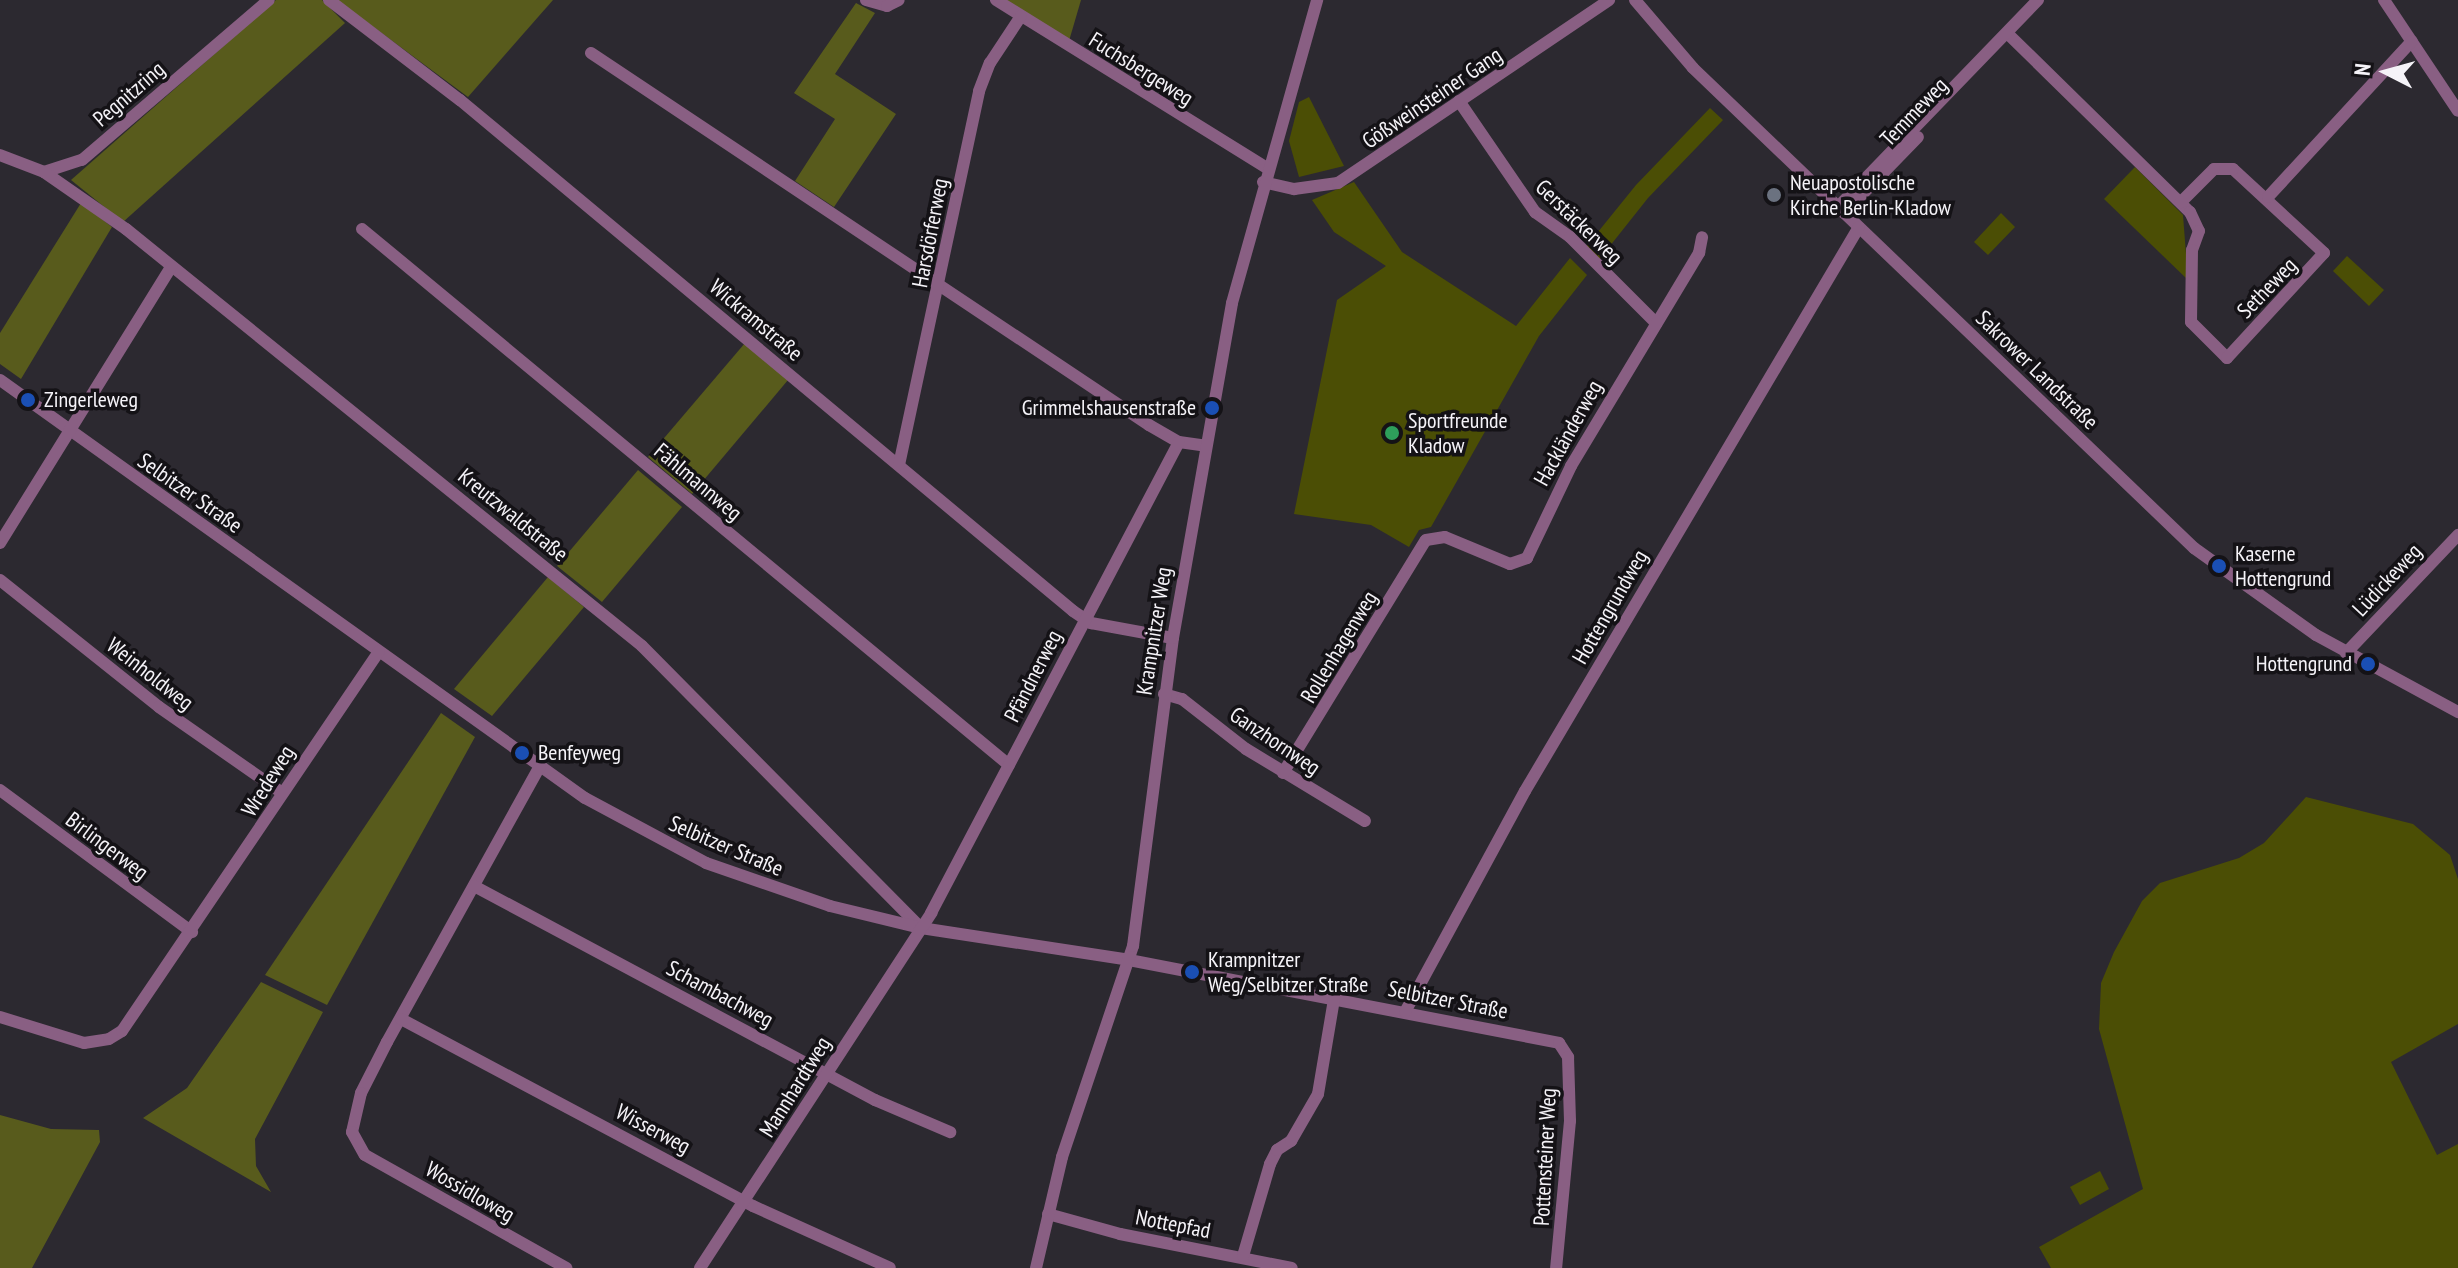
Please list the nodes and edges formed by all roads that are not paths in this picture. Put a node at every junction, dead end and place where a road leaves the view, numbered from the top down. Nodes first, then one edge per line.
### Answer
1 (269, 0) edge
2 (329, 0) edge
3 (866, 0) edge
4 (899, 0) edge
5 (996, 0) edge
6 (1317, 0) edge
7 (1609, 0) edge
8 (1635, 0) edge
9 (2038, 0) edge
10 (2384, 0) edge
11 (1021, 16) junction
12 (2008, 34) junction
13 (2412, 41) junction
14 (591, 53) dead end
15 (1459, 101) junction
16 (2458, 111) edge
17 (0, 155) edge
18 (1267, 168) junction
19 (44, 172) junction
20 (1263, 182) junction
21 (2268, 197) junction
22 (2181, 202) junction
23 (1841, 210) junction
24 (1859, 227) junction
25 (362, 229) dead end
26 (1702, 237) dead end
27 (171, 267) junction
28 (939, 284) junction
29 (1656, 323) junction
30 (0, 380) edge
31 (70, 430) junction
32 (1179, 442) junction
33 (1206, 446) junction
34 (899, 465) junction
35 (2457, 537) edge
36 (1426, 540) joint
37 (0, 543) edge
38 (0, 580) edge
39 (1085, 619) junction
40 (1173, 638) junction
41 (379, 652) junction
42 (2346, 653) junction
43 (1164, 694) junction
44 (2458, 712) edge
45 (1009, 765) junction
46 (540, 766) junction
47 (1283, 773) junction
48 (0, 790) edge
49 (281, 792) junction
50 (1365, 821) dead end
51 (474, 886) junction
52 (921, 928) junction
53 (192, 932) junction
54 (1129, 960) junction
55 (1334, 999) junction
56 (1405, 1012) junction
57 (0, 1017) edge
58 (401, 1019) junction
59 (1564, 1048) joint
60 (826, 1074) junction
61 (950, 1132) dead end
62 (745, 1201) junction
63 (1048, 1214) junction
64 (1243, 1256) junction
65 (566, 1268) edge
66 (700, 1268) edge
67 (890, 1268) edge
68 (1036, 1268) edge
69 (1292, 1268) edge
70 (1556, 1268) edge

1 - 19 street, Pegnitzring
2 - 34 street, Wickramstraße
3 - 4 street
5 - 11 street, Fuchsbergeweg
6 - 18 street, Krampnitzer Weg
7 - 15 street, Gößweinsteiner Gang
8 - 23 street, Sakrower Landstraße
9 - 12 street, Temmeweg
10 - 13 street
11 - 18 street, Fuchsbergeweg
11 - 28 street, Harsdörferweg
12 - 22 street, Setheweg
12 - 23 street, Temmeweg
13 - 16 street
13 - 21 street
14 - 28 street
15 - 20 street, Gößweinsteiner Gang
15 - 29 street, Gerstäckerweg
17 - 19 street
18 - 20 street, Krampnitzer Weg
19 - 27 street, Kreutzwaldstraße
20 - 33 street, Krampnitzer Weg
21 - 22 street, Setheweg
21 - 22 street, Setheweg
23 - 24 street, Sakrower Landstraße
24 - 42 street, Sakrower Landstraße
24 - 56 street, Hottengrundweg
25 - 45 street, Fählmannweg
26 - 29 street, Hackländerweg
27 - 31 street
27 - 52 street, Kreutzwaldstraße
28 - 32 street
28 - 34 street, Harsdörferweg
29 - 36 street, Hackländerweg
30 - 31 street, Selbitzer Straße
31 - 37 street
31 - 41 street, Selbitzer Straße
32 - 33 street
32 - 39 street, Pfändnerweg
33 - 40 street, Krampnitzer Weg
34 - 39 street, Wickramstraße
35 - 42 street, Lüdickeweg
36 - 47 street, Rollenhagenweg
38 - 49 street, Weinholdweg
39 - 40 street, Wickramstraße
39 - 45 street, Pfändnerweg
40 - 43 street, Krampnitzer Weg
41 - 46 street, Selbitzer Straße
41 - 49 street, Wredeweg
42 - 44 street, Sakrower Landstraße
43 - 47 street, Ganzhornweg
43 - 54 street, Krampnitzer Weg
45 - 52 street, Pfändnerweg
46 - 51 street
46 - 52 street, Selbitzer Straße
47 - 50 street, Ganzhornweg
48 - 53 street, Birlingerweg
49 - 53 street, Wredeweg
51 - 58 street
51 - 60 street, Schambachweg
52 - 54 street, Selbitzer Straße
52 - 60 street, Mannhardtweg
53 - 57 street, Wredeweg
54 - 55 street, Selbitzer Straße
54 - 63 street, Krampnitzer Weg
55 - 56 street, Selbitzer Straße
55 - 64 street
56 - 59 street, Selbitzer Straße
58 - 62 street, Wisserweg
58 - 65 street, Wossidloweg
59 - 70 street, Pottensteiner Weg
60 - 61 street, Schambachweg
60 - 62 street, Mannhardtweg
62 - 66 street, Mannhardtweg
62 - 67 street, Wisserweg
63 - 64 street, Nottepfad
63 - 68 street, Krampnitzer Weg
64 - 69 street, Nottepfad

